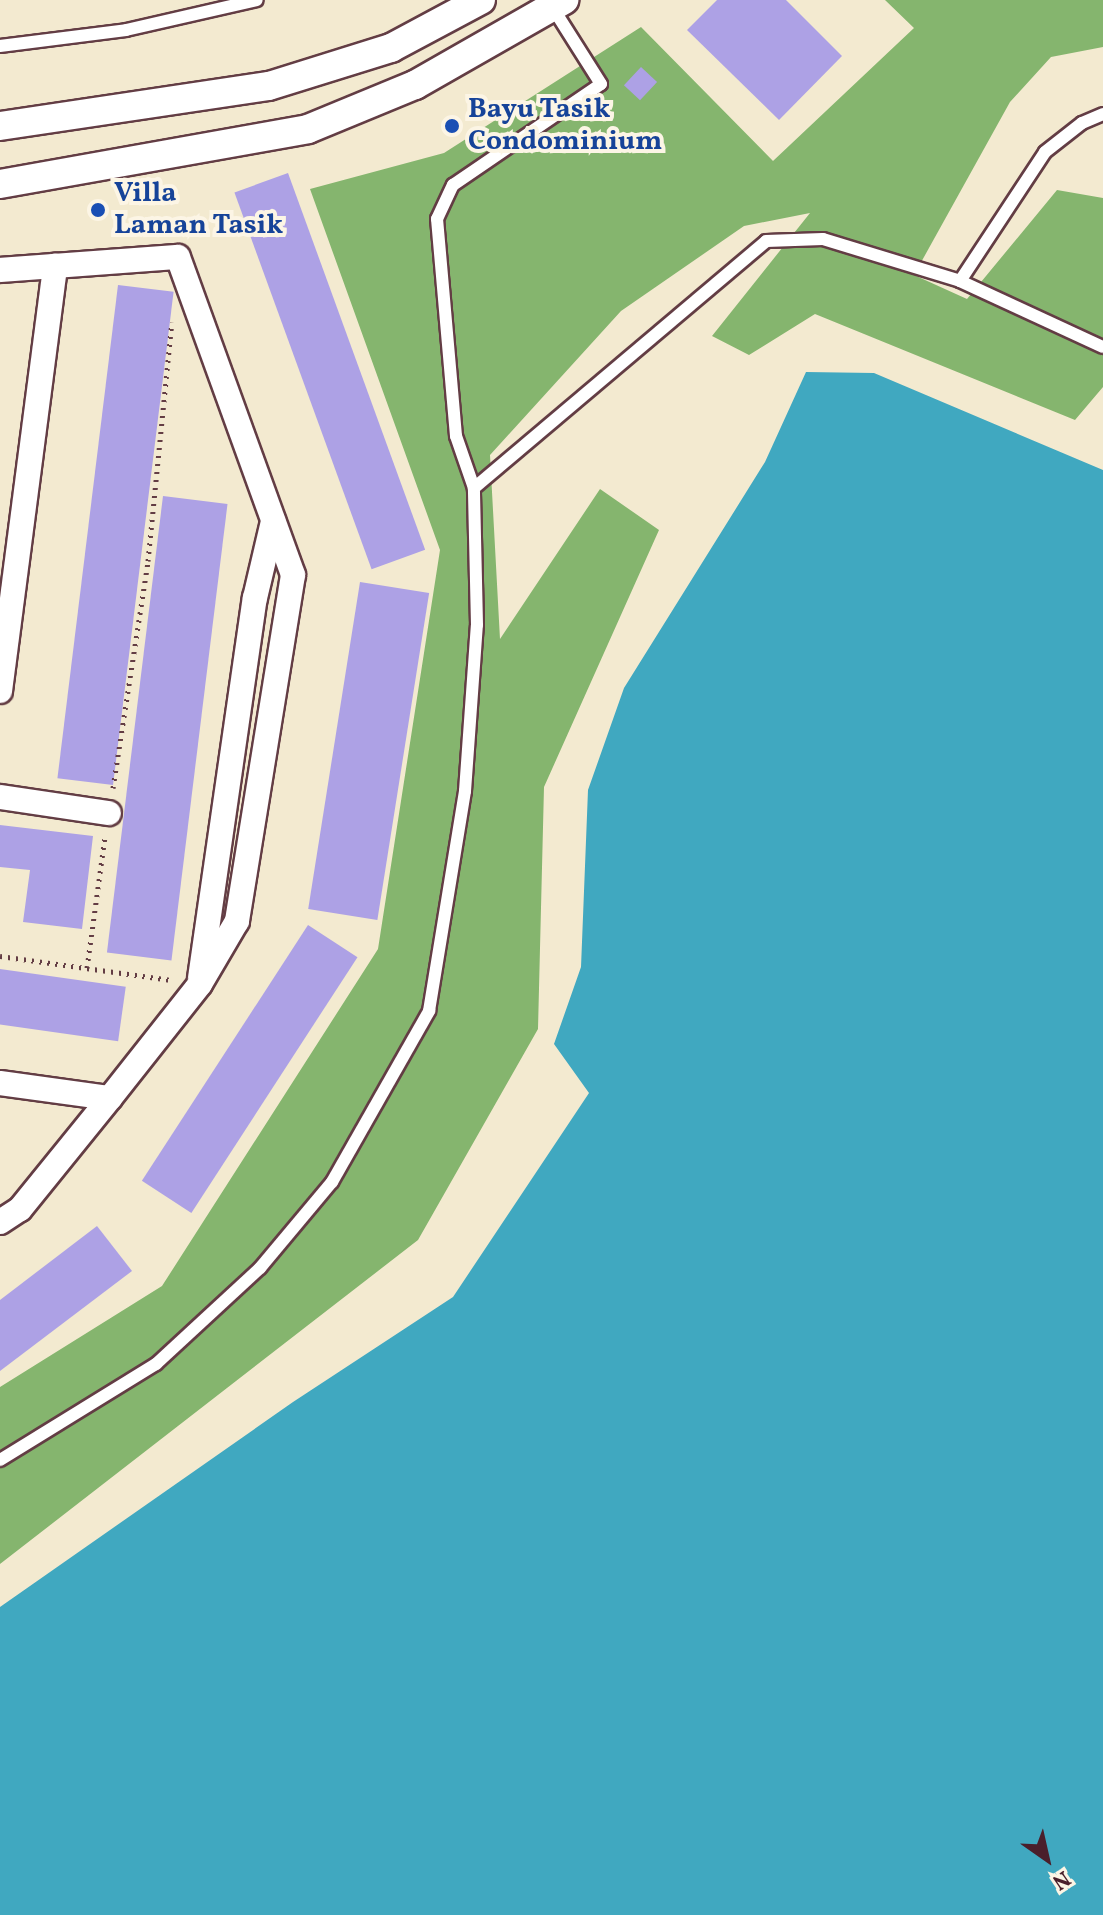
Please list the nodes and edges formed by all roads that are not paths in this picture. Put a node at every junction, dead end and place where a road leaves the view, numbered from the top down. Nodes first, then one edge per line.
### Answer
1 (257, 0) edge
2 (481, 0) edge
3 (558, 4) edge
4 (0, 46) edge
5 (1103, 114) edge
6 (0, 126) edge
7 (0, 184) edge
8 (55, 266) junction
9 (0, 272) edge
10 (960, 281) junction
11 (1103, 347) edge
12 (474, 488) junction
13 (273, 520) junction
14 (0, 691) edge
15 (0, 797) edge
16 (109, 813) road end
17 (200, 984) junction
18 (0, 1083) edge
19 (110, 1098) junction
20 (0, 1222) edge
21 (0, 1460) edge

1 - 4 lane
2 - 6 street
3 - 7 street
3 - 12 lane
5 - 10 lane
8 - 9 street
8 - 13 street
8 - 14 street
10 - 11 lane
10 - 12 lane
12 - 21 lane
13 - 17 street
13 - 17 street
15 - 16 street
17 - 19 street
18 - 19 street
19 - 20 street

